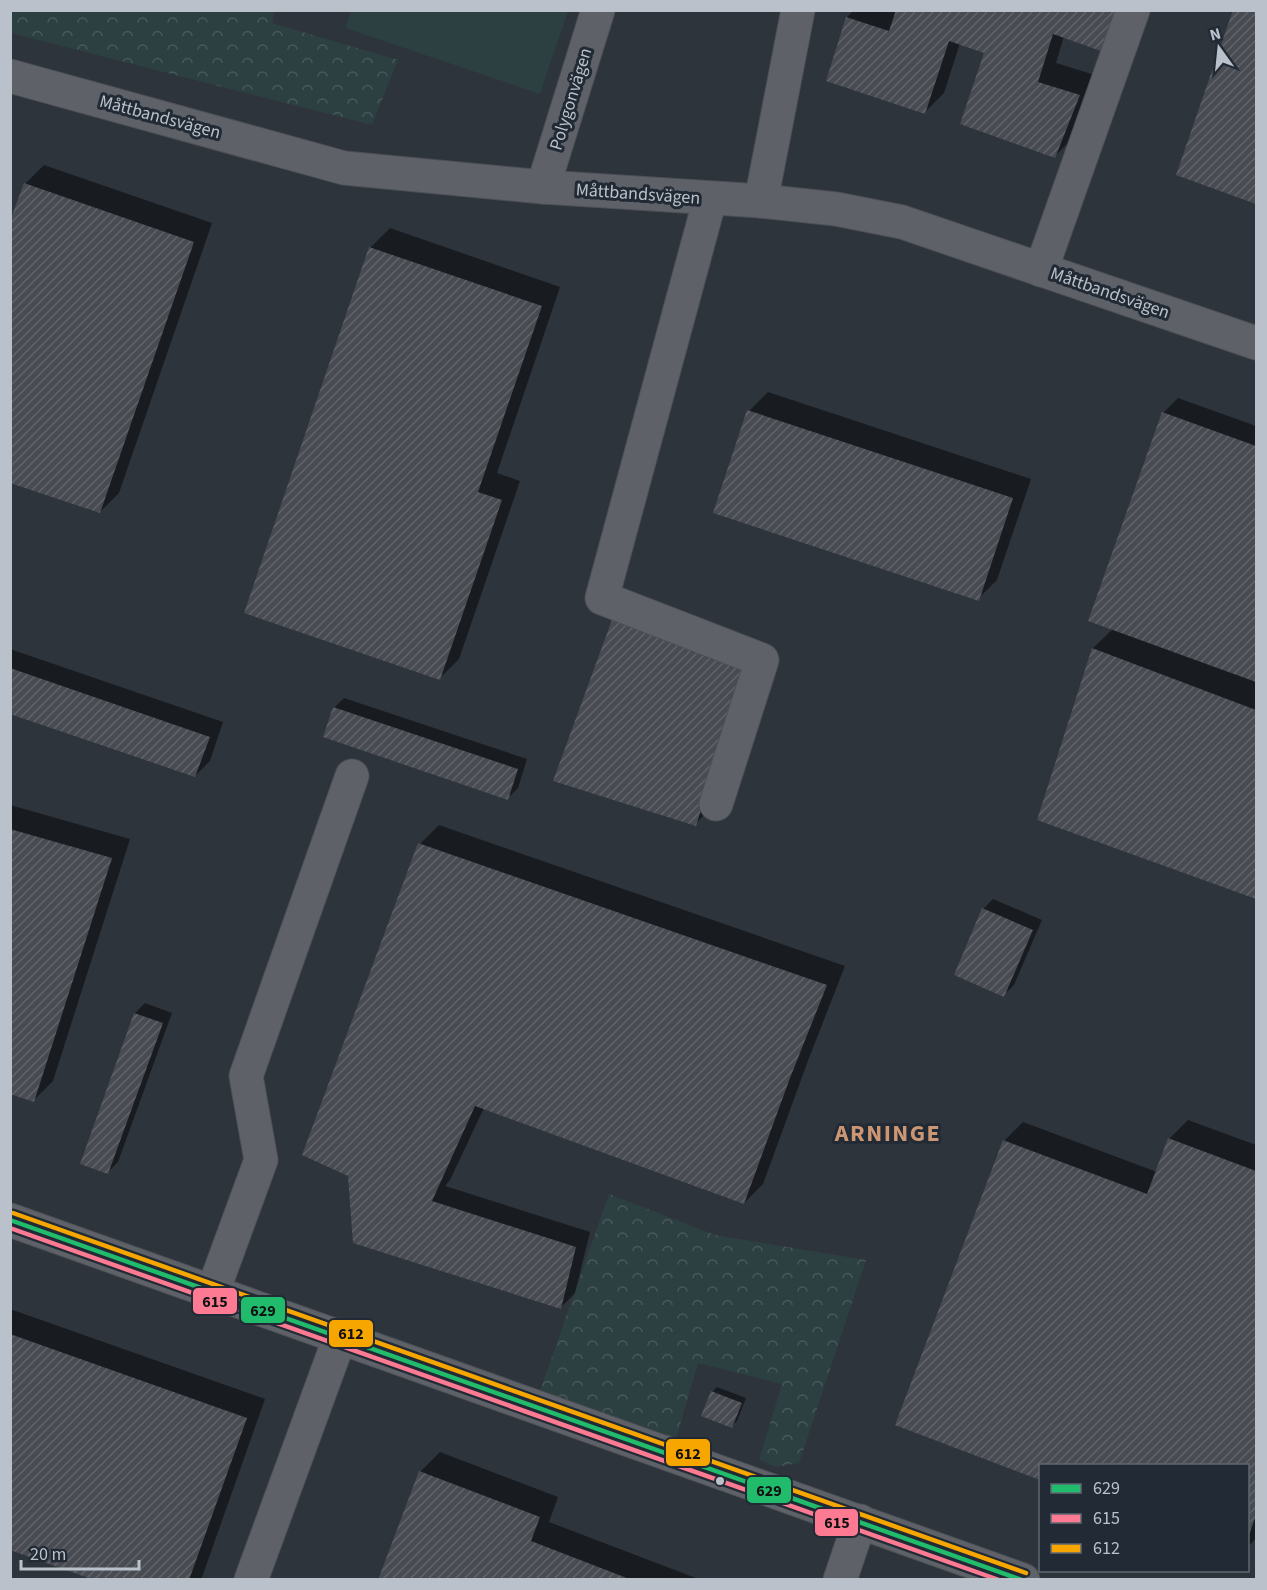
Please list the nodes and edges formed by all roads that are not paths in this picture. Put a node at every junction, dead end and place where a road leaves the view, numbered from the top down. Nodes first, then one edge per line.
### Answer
1 (598, 10) edge
2 (798, 10) edge
3 (1132, 10) edge
4 (10, 76) edge
5 (543, 187) junction
6 (710, 199) junction
7 (761, 201) junction
8 (1041, 270) junction
9 (1257, 343) edge
10 (352, 776) dead end
11 (716, 804) dead end
12 (10, 1220) edge
13 (213, 1291) junction
14 (340, 1337) junction
15 (860, 1521) junction
16 (251, 1580) edge
17 (840, 1580) edge
18 (1023, 1580) edge

1 - 5 street, Polygonvägen
2 - 7 street
3 - 8 street
4 - 5 street, Måttbandsvägen
5 - 6 street, Måttbandsvägen
6 - 7 street, Måttbandsvägen
6 - 11 street
7 - 8 street, Måttbandsvägen
8 - 9 street, Måttbandsvägen
10 - 13 street
12 - 13 street
13 - 14 street
14 - 15 street
14 - 16 street
15 - 17 street
15 - 18 street

